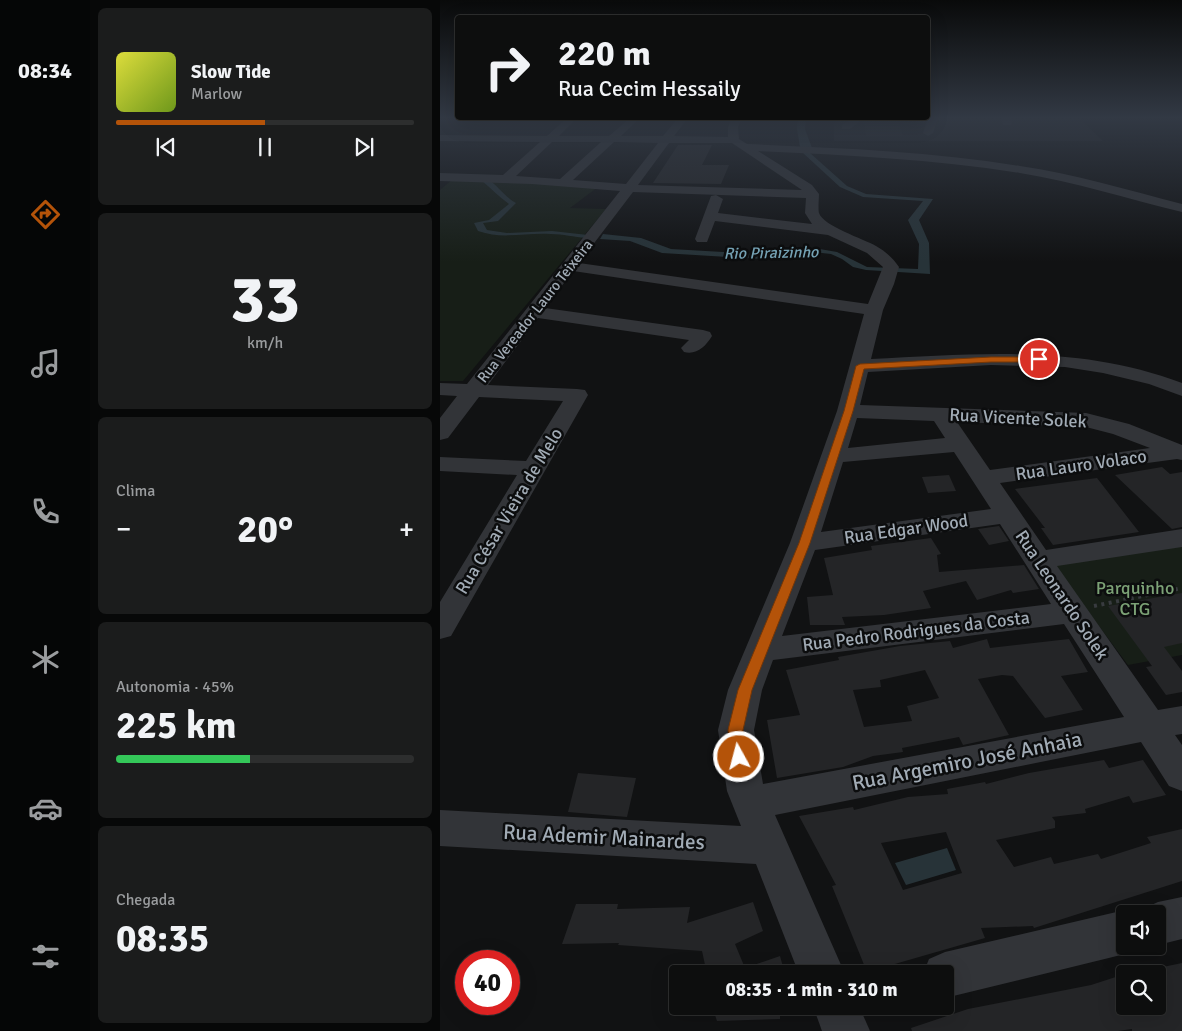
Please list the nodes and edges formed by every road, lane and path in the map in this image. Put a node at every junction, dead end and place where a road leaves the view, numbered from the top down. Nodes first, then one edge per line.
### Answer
1 (520, 166) edge
2 (580, 166) edge
3 (646, 166) edge
4 (775, 166) edge
5 (990, 166) edge
6 (507, 178) junction
7 (441, 179) edge
8 (563, 182) junction
9 (629, 188) junction
10 (719, 192) junction
11 (813, 194) junction
12 (1182, 208) edge
13 (710, 216) junction
14 (834, 231) junction
15 (702, 239) dead end
16 (569, 266) junction
17 (890, 270) joint
18 (874, 310) junction
19 (532, 312) junction
20 (691, 348) dead end
21 (860, 366) junction
22 (440, 389) edge
23 (1182, 390) edge
24 (472, 391) junction
25 (848, 411) junction
26 (941, 415) junction
27 (440, 433) edge
28 (961, 444) junction
29 (1180, 452) edge
30 (834, 456) junction
31 (440, 464) edge
32 (534, 468) junction
33 (984, 478) junction
34 (1008, 515) junction
35 (1182, 538) edge
36 (804, 543) junction
37 (1038, 560) junction
38 (1182, 588) edge
39 (1071, 612) junction
40 (440, 628) edge
41 (761, 650) junction
42 (1166, 723) edge
43 (1182, 775) edge
44 (751, 803) junction
45 (440, 828) edge
46 (769, 846) junction
47 (1182, 918) edge
48 (1166, 922) edge
49 (1116, 934) edge
50 (818, 965) edge
51 (954, 973) edge
52 (840, 1015) edge
53 (846, 1031) edge

1 - 6 street
2 - 8 street
3 - 9 street, Rua Vereador Lauro Teixeira
4 - 11 street
5 - 12 street
6 - 7 street
6 - 8 street
8 - 9 street
9 - 10 street
9 - 16 street, Rua Vereador Lauro Teixeira
10 - 11 street
10 - 13 street
11 - 14 street
13 - 14 street
13 - 15 street
14 - 17 street
16 - 18 street
16 - 19 street, Rua Vereador Lauro Teixeira
17 - 18 street
18 - 21 street
19 - 20 street
19 - 24 street, Rua Vereador Lauro Teixeira
21 - 23 street
21 - 25 street
22 - 24 street
24 - 27 street, Rua Vereador Lauro Teixeira
24 - 32 street, Rua César Vieira de Melo
25 - 26 street, Rua Vicente Solek
25 - 30 street
26 - 28 street, Rua Leonardo Solek
26 - 29 street, Rua Vicente Solek
28 - 30 street
28 - 33 street, Rua Leonardo Solek
29 - 33 street, Rua Lauro Volaco
30 - 36 street
31 - 32 street
32 - 40 street, Rua César Vieira de Melo
33 - 34 street, Rua Leonardo Solek
34 - 36 street, Rua Edgar Wood
34 - 37 street, Rua Leonardo Solek
35 - 37 street
36 - 41 street
37 - 39 street, Rua Leonardo Solek
38 - 39 path
39 - 41 street, Rua Pedro Rodrigues da Costa
39 - 42 street, Rua Leonardo Solek
41 - 44 street
42 - 43 street, Rua Leonardo Solek
42 - 44 street, Rua Argemiro José Anhaia
44 - 46 street
45 - 46 street, Rua Ademir Mainardes
46 - 50 street
47 - 48 street
49 - 51 street
52 - 53 street

